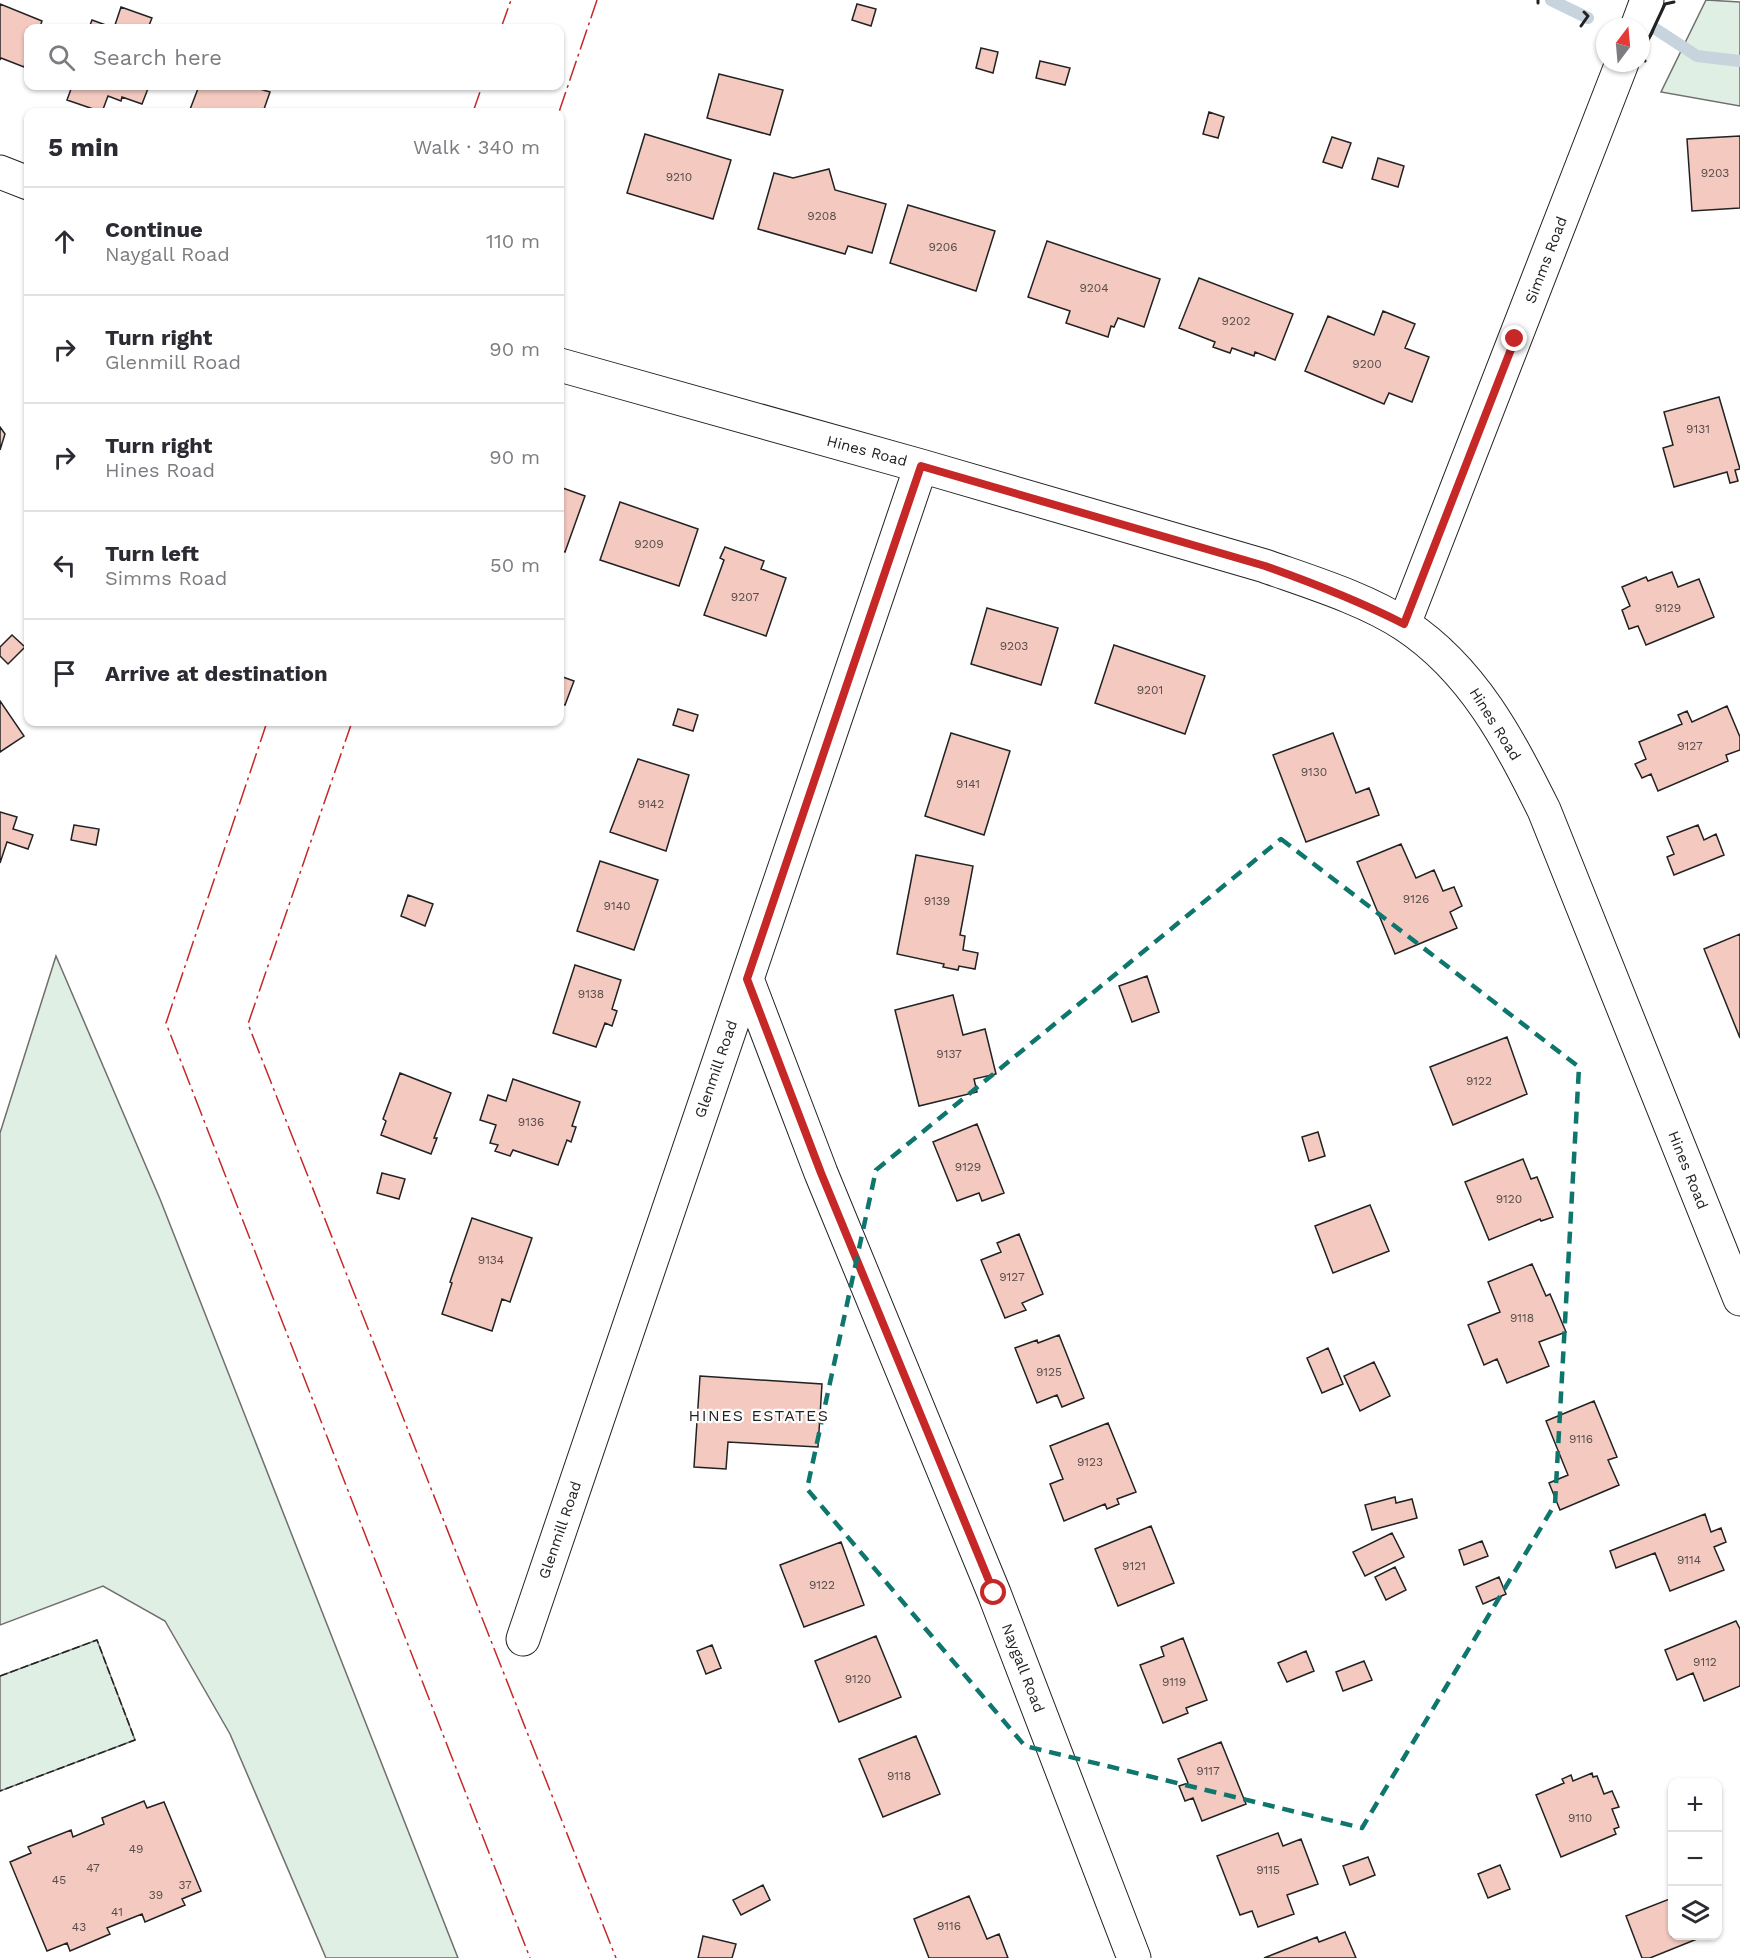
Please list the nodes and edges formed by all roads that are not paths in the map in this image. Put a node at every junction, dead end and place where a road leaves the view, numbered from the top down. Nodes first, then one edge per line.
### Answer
1 (1647, 0) edge
2 (1640, 18) edge
3 (1619, 72) edge
4 (0, 172) edge
5 (24, 181) edge
6 (564, 366) edge
7 (921, 466) junction
8 (1404, 624) junction
9 (747, 979) junction
10 (1740, 1299) edge
11 (523, 1639) dead end
12 (1134, 1958) edge

1 - 2 street
3 - 8 street, Simms Road
4 - 5 street
6 - 7 street, Hines Road
7 - 8 street, Hines Road
7 - 9 street, Glenmill Road
8 - 10 street, Hines Road
9 - 11 street, Glenmill Road
9 - 12 street, Naygall Road

